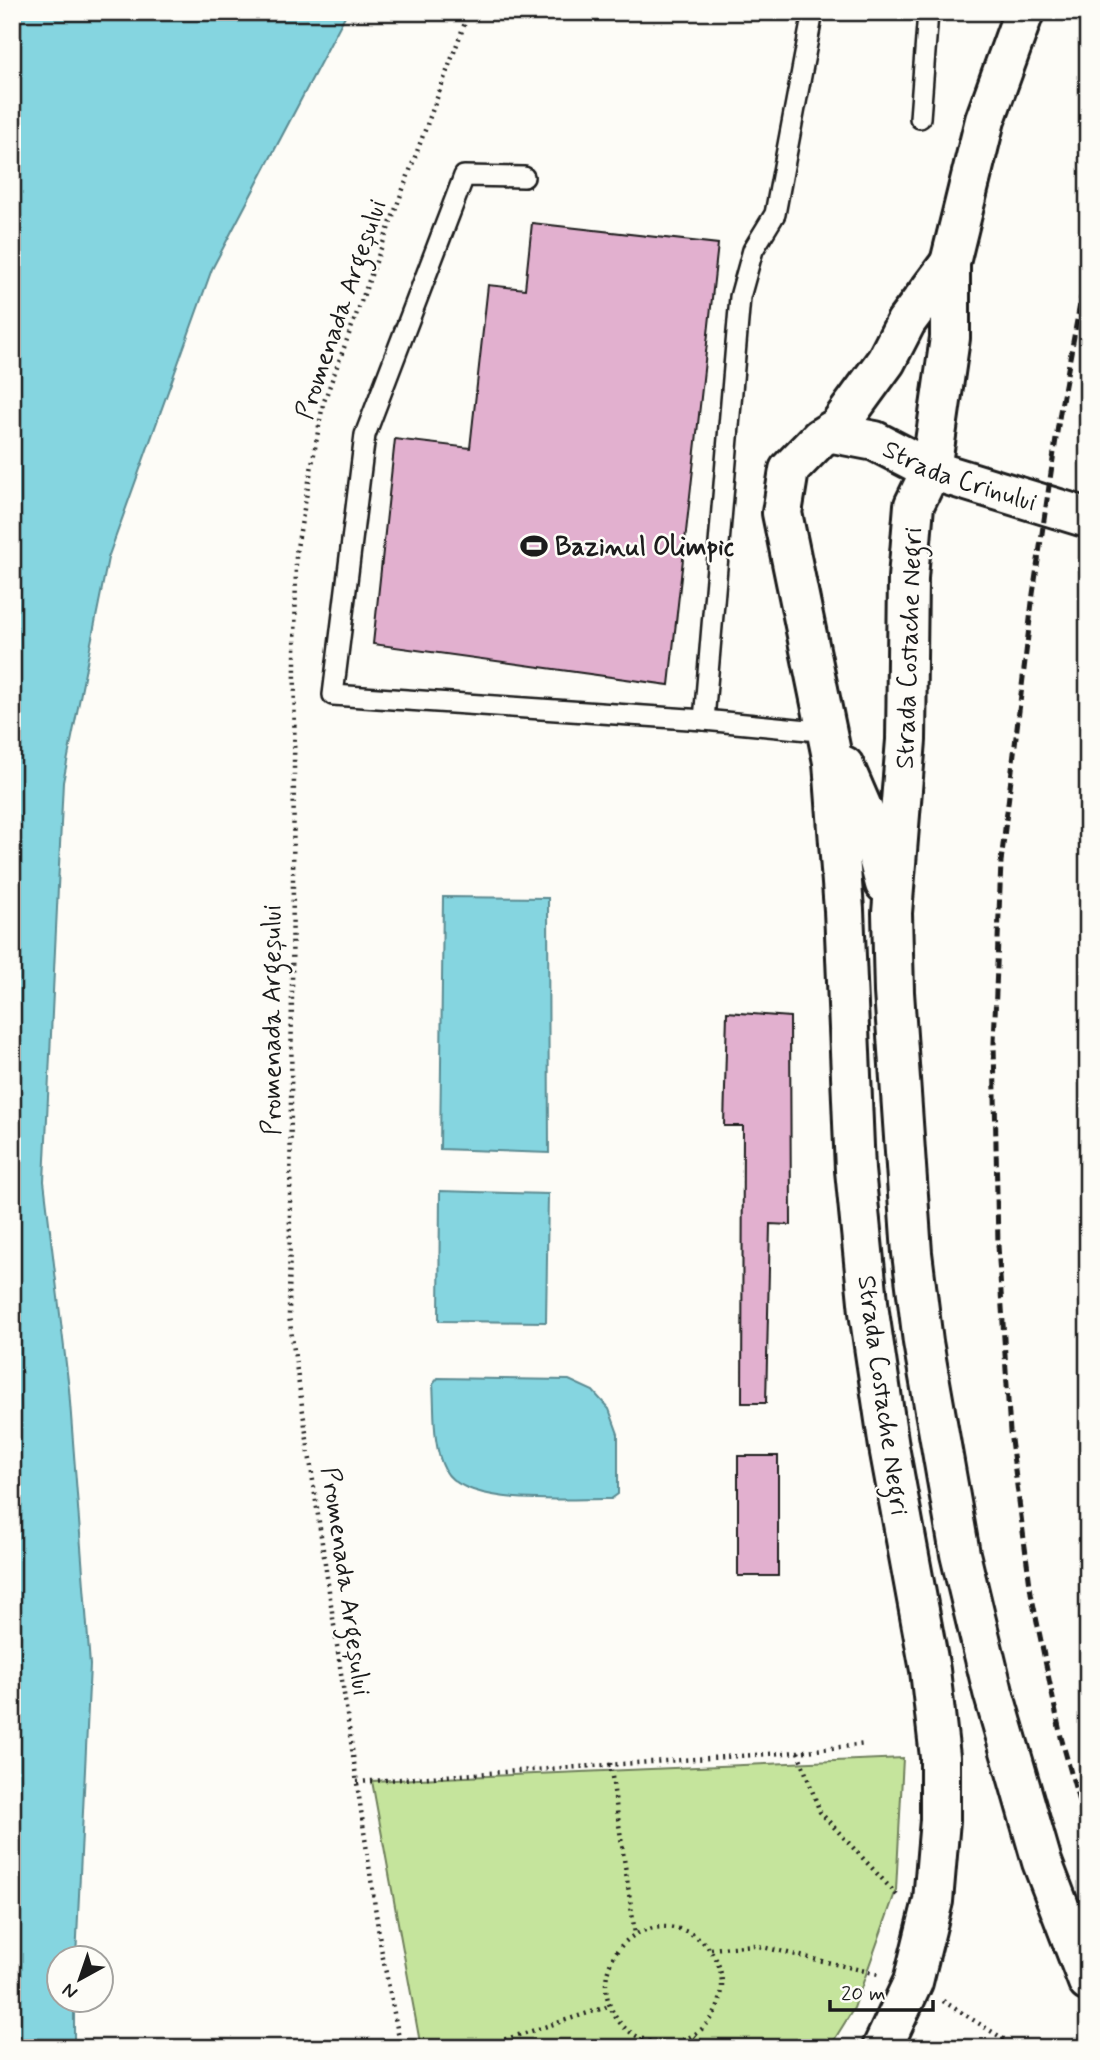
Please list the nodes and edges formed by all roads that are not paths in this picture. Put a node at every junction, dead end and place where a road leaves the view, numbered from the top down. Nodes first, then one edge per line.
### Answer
1 (813, 12) edge
2 (928, 12) edge
3 (1024, 12) edge
4 (920, 118) dead end
5 (523, 177) dead end
6 (950, 263) junction
7 (833, 433) junction
8 (931, 470) junction
9 (1086, 521) edge
10 (704, 720) junction
11 (829, 732) junction
12 (892, 913) junction
13 (1088, 1982) edge
14 (882, 2048) edge

1 - 10 lane
2 - 4 lane
3 - 6 main road, Strada Costache Negri
5 - 10 lane
6 - 7 main road, Strada Costache Negri
6 - 8 main road, Strada Costache Negri
7 - 8 main road, Strada Crinului
7 - 11 main road, Strada Costache Negri
8 - 9 main road, Strada Crinului
8 - 12 main road, Strada Costache Negri
10 - 11 lane
11 - 12 main road, Strada Costache Negri
11 - 14 main road, Strada Costache Negri
12 - 13 main road, Strada Costache Negri

